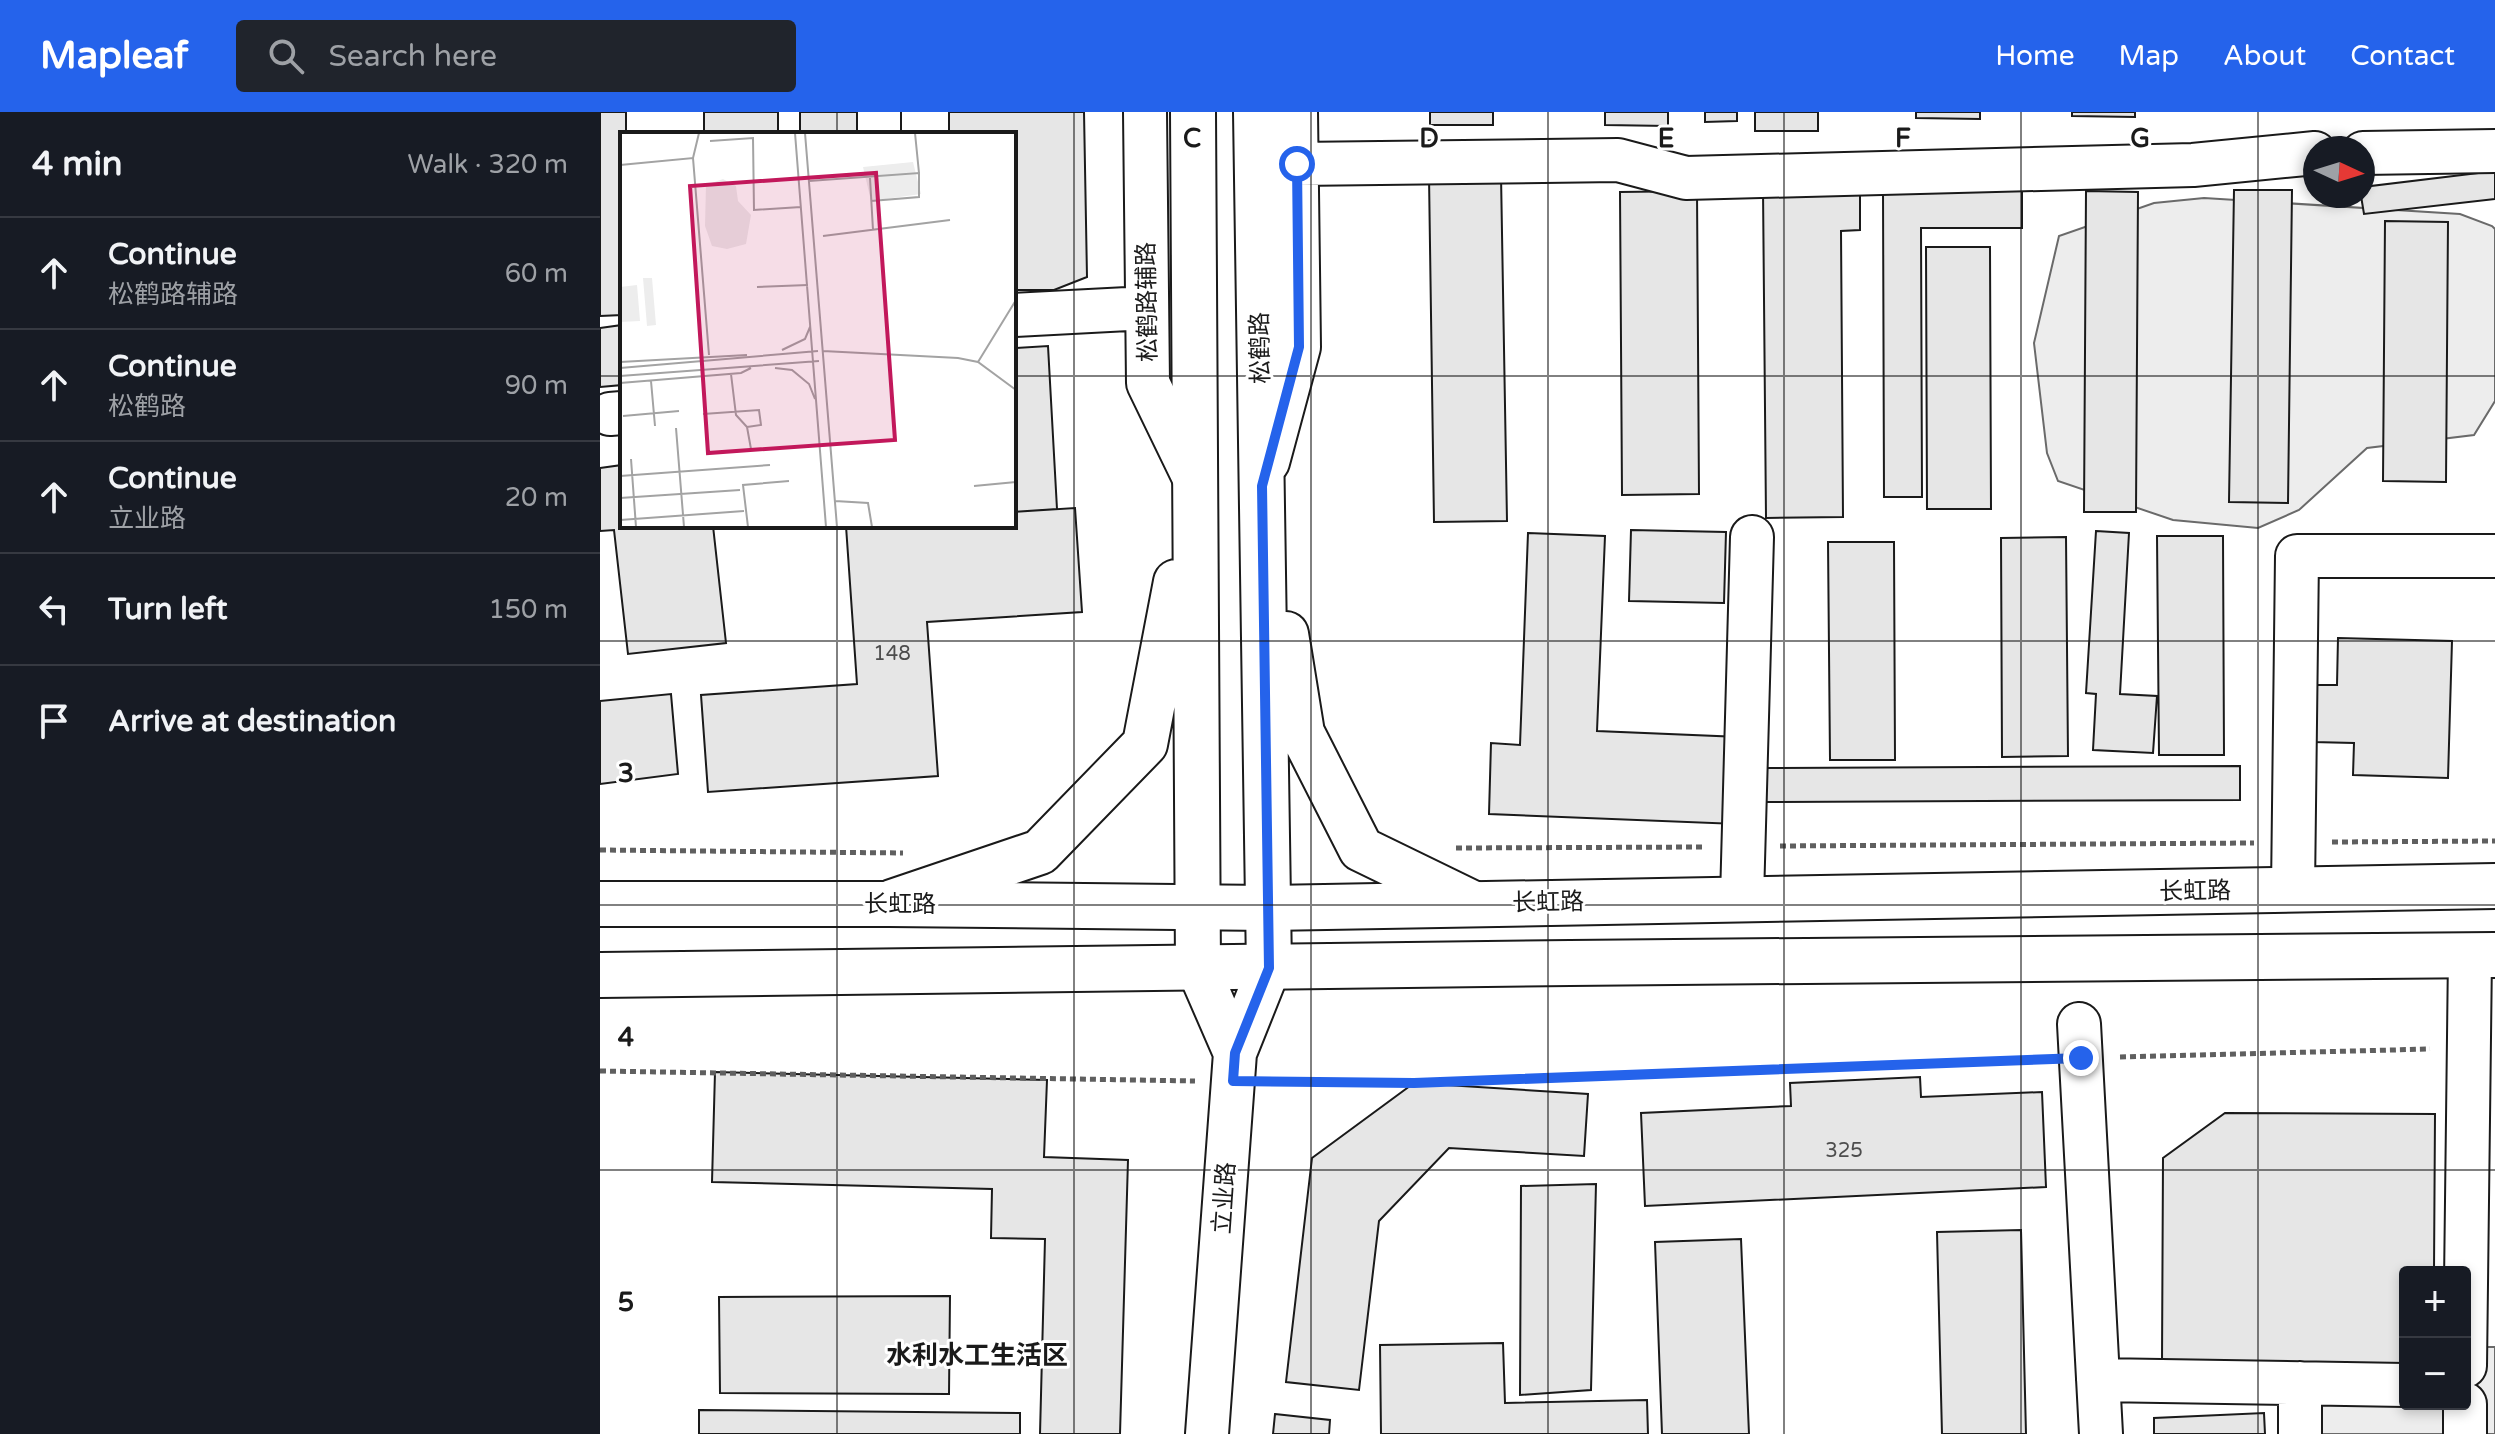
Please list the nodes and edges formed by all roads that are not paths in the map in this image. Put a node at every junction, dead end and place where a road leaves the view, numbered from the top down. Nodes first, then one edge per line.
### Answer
1 (1145, 112) edge
2 (1193, 112) edge
3 (1256, 112) edge
4 (1296, 112) edge
5 (2495, 151) edge
6 (2375, 153) edge
7 (2303, 154) edge
8 (1297, 164) junction
9 (1147, 308) junction
10 (1016, 315) edge
11 (1196, 482) junction
12 (1262, 486) junction
13 (1752, 537) dead end
14 (2495, 556) edge
15 (2495, 886) edge
16 (2293, 890) junction
17 (1742, 898) junction
18 (1472, 903) junction
19 (600, 904) edge
20 (889, 904) junction
21 (1197, 908) junction
22 (1268, 908) junction
23 (2483, 955) edge
24 (1198, 968) junction
25 (1269, 968) junction
26 (600, 975) edge
27 (2080, 1041) road end
28 (1234, 1067) junction
29 (2465, 1338) edge
30 (2098, 1380) junction
31 (2300, 1383) junction
32 (2399, 1385) edge
33 (2465, 1410) edge
34 (1207, 1434) edge
35 (2101, 1434) edge
36 (2300, 1434) edge
37 (2465, 1434) edge

1 - 9 street, 松鹤路辅路
2 - 11 main road
3 - 12 main road, 松鹤路
4 - 8 street
5 - 6 street
7 - 8 street
8 - 12 street
9 - 10 street
9 - 11 street, 松鹤路辅路
11 - 20 main road
11 - 21 main road
12 - 18 main road
12 - 22 main road, 松鹤路
13 - 17 street
14 - 16 street
15 - 16 main road, 长虹路
16 - 17 main road, 长虹路
17 - 18 main road, 长虹路
18 - 22 main road, 长虹路
19 - 20 main road, 长虹路
20 - 21 main road, 长虹路
21 - 22 main road, 长虹路
21 - 24 main road
22 - 25 main road, 松鹤路
23 - 25 main road
23 - 29 street
24 - 25 main road
24 - 26 main road
24 - 28 street
25 - 28 street, 立业路
27 - 30 street
28 - 34 street, 立业路
30 - 31 street
30 - 35 street
31 - 32 street
31 - 36 street
33 - 37 street

